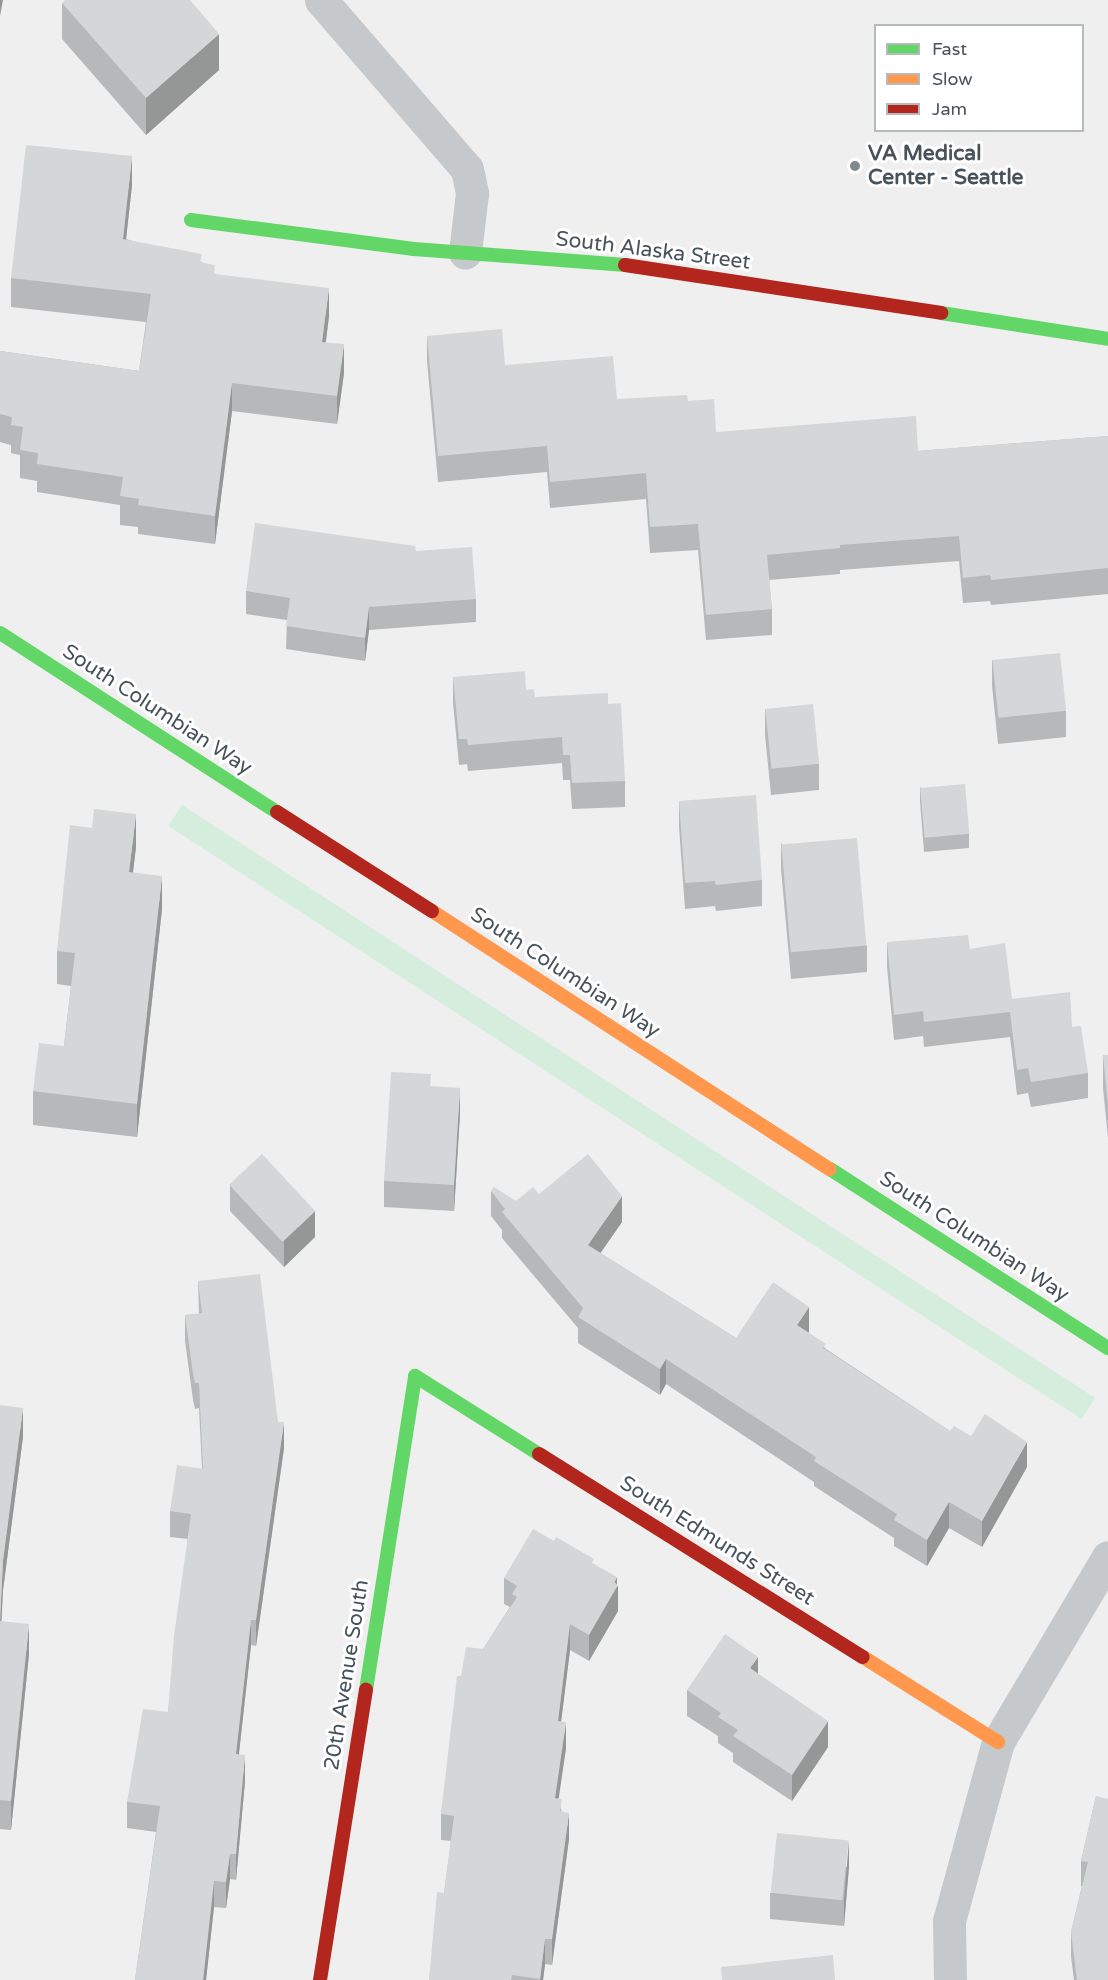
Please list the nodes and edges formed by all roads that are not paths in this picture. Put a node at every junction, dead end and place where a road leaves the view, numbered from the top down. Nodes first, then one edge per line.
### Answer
1 (321, 0) edge
2 (191, 220) dead end
3 (465, 253) junction
4 (1108, 339) edge
5 (0, 633) edge
6 (1108, 1348) edge
7 (415, 1376) joint
8 (1108, 1557) edge
9 (998, 1742) junction
10 (320, 1980) edge
11 (950, 1980) edge

1 - 3 street
2 - 3 street, South Alaska Street
3 - 4 street, South Alaska Street
5 - 6 street, South Columbian Way
7 - 9 street, South Edmunds Street
7 - 10 street, 20th Avenue South
8 - 9 street
9 - 11 street

